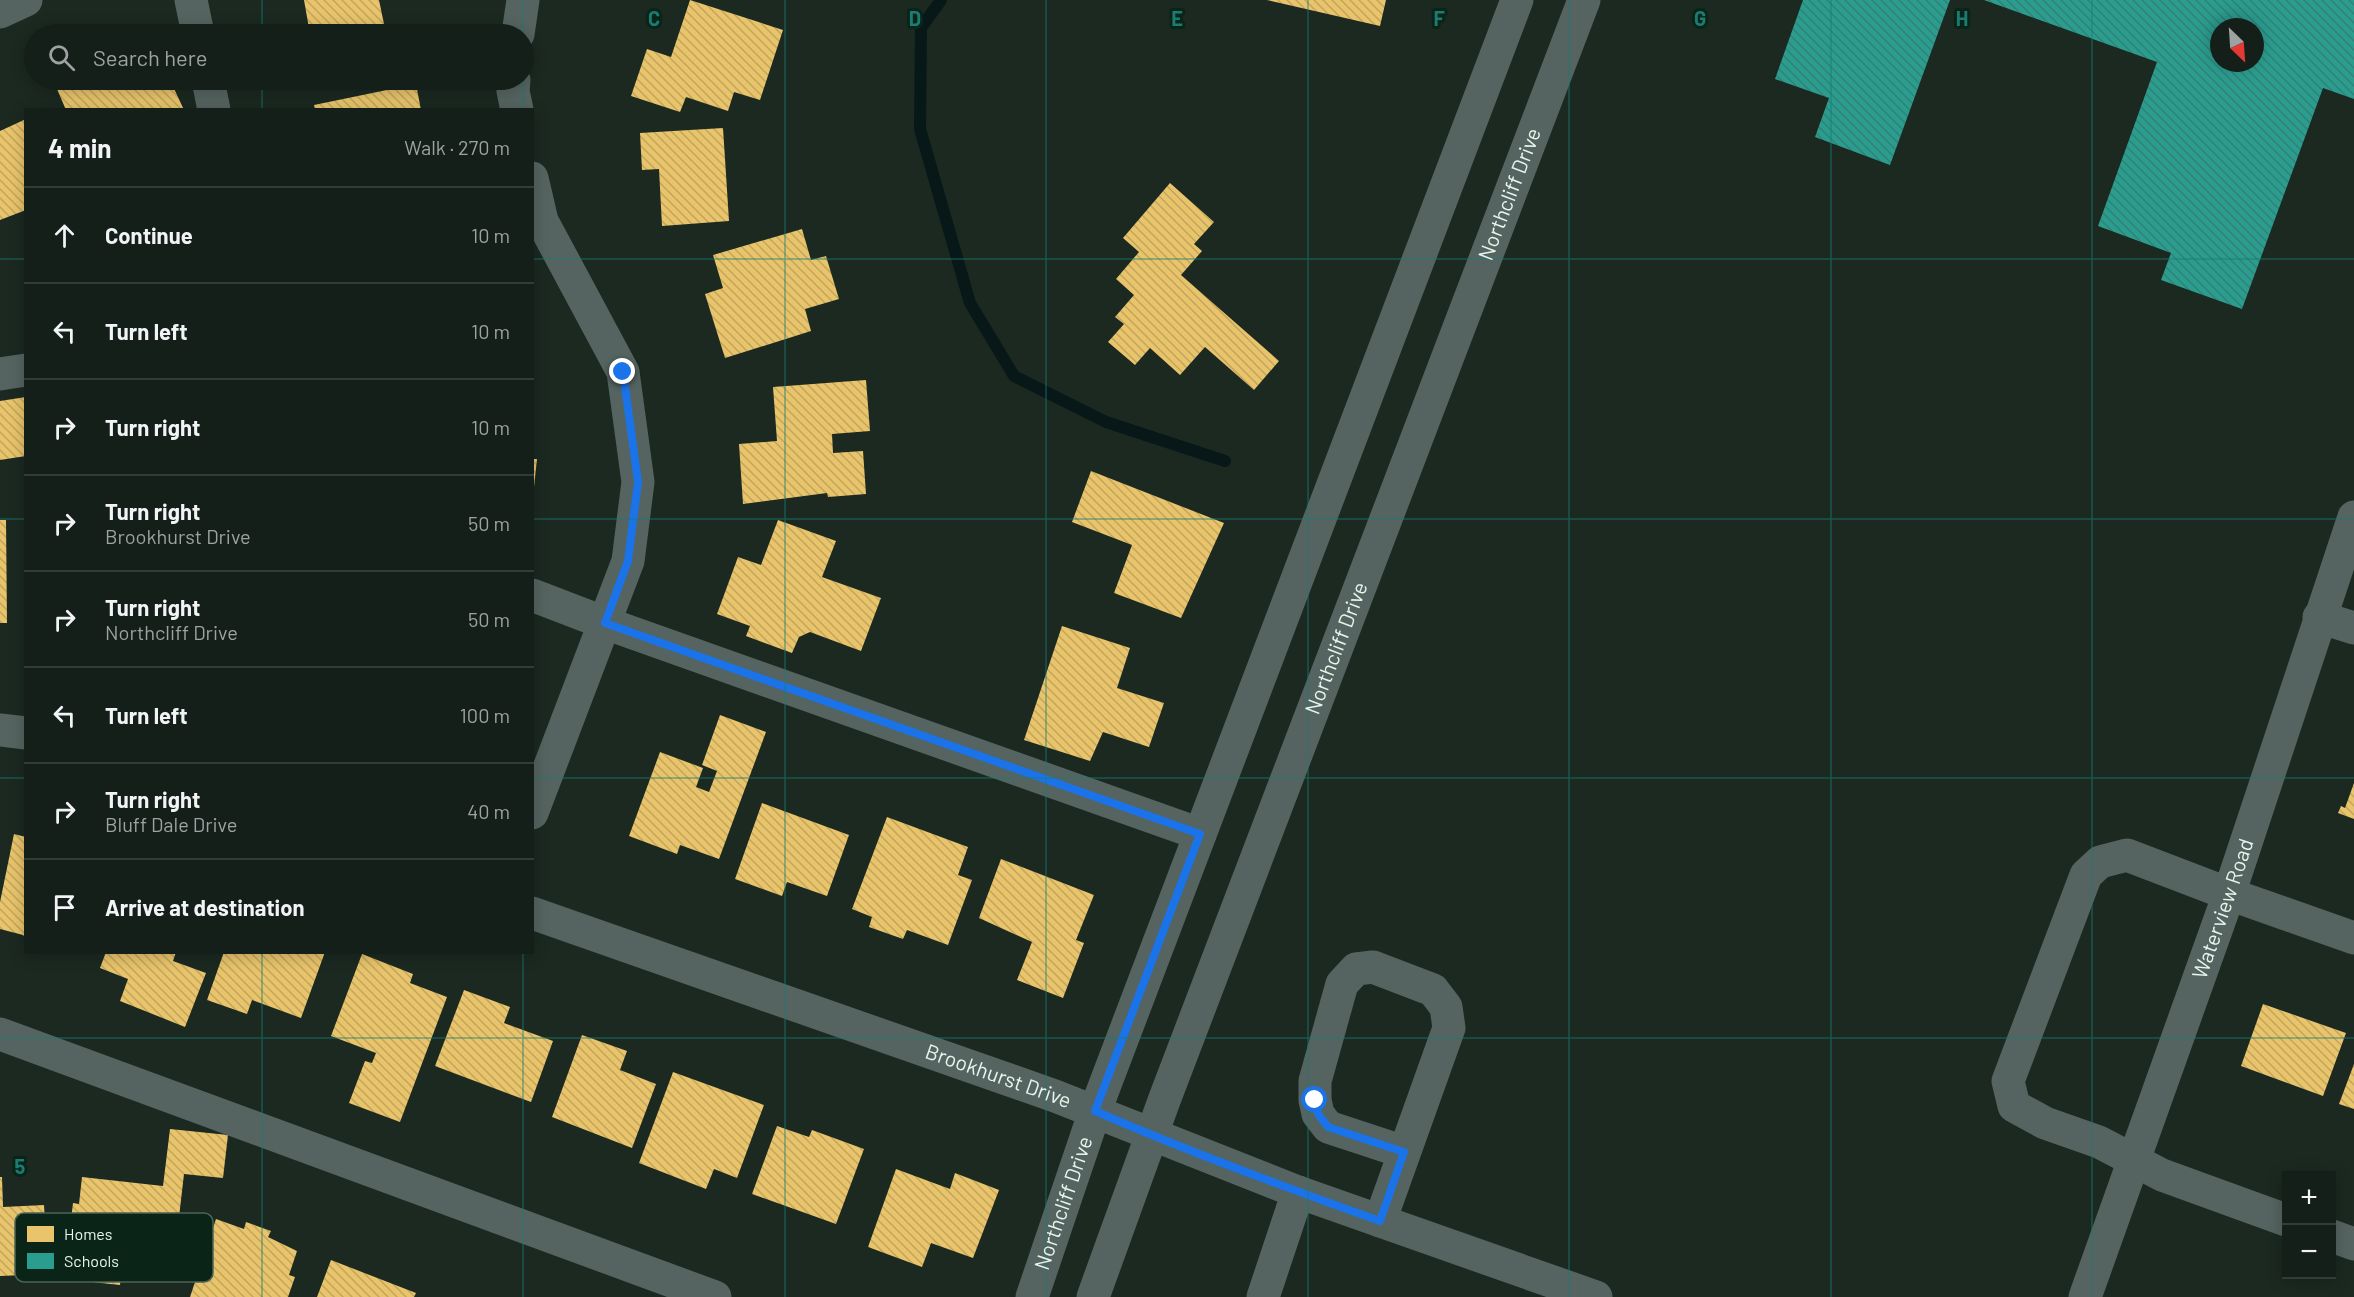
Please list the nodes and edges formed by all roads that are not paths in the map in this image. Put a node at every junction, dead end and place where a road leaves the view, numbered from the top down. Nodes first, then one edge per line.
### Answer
1 (26, 0) edge
2 (191, 0) edge
3 (523, 0) edge
4 (1516, 0) edge
5 (1584, 0) edge
6 (0, 12) edge
7 (196, 24) edge
8 (519, 24) edge
9 (210, 90) edge
10 (513, 90) edge
11 (214, 108) edge
12 (517, 108) edge
13 (534, 187) edge
14 (24, 370) edge
15 (0, 374) edge
16 (2354, 517) edge
17 (534, 597) edge
18 (2319, 617) junction
19 (605, 623) junction
20 (2354, 628) edge
21 (0, 730) edge
22 (24, 733) edge
23 (534, 808) edge
24 (1200, 834) junction
25 (2229, 894) junction
26 (534, 914) edge
27 (2354, 938) edge
28 (0, 1034) edge
29 (1095, 1111) junction
30 (1151, 1135) junction
31 (1404, 1152) junction
32 (2132, 1161) junction
33 (1298, 1192) junction
34 (2282, 1219) edge
35 (1380, 1221) junction
36 (2336, 1238) edge
37 (2354, 1244) edge
38 (715, 1297) edge
39 (1032, 1297) edge
40 (1093, 1297) edge
41 (1263, 1297) edge
42 (1596, 1297) edge
43 (2085, 1297) edge

1 - 6 street
2 - 7 street
3 - 8 street
4 - 24 street, Northcliff Drive
5 - 30 street, Northcliff Drive
9 - 11 street
10 - 12 street
13 - 19 street
14 - 15 street
16 - 18 street, Waterview Road
17 - 19 street
18 - 20 street
18 - 25 street, Waterview Road
19 - 23 street
19 - 24 street
21 - 22 street
24 - 29 street, Northcliff Drive
25 - 27 street
25 - 32 street, Waterview Road
25 - 32 street
26 - 29 street, Brookhurst Drive
28 - 38 street
29 - 30 street, Brookhurst Drive
29 - 39 street, Northcliff Drive
30 - 33 street, Brookhurst Drive
30 - 40 street, Northcliff Drive
31 - 31 street
31 - 35 street
32 - 34 street
32 - 43 street, Waterview Road
33 - 35 street, Brookhurst Drive
33 - 41 street
35 - 42 street, Brookhurst Drive
36 - 37 street

